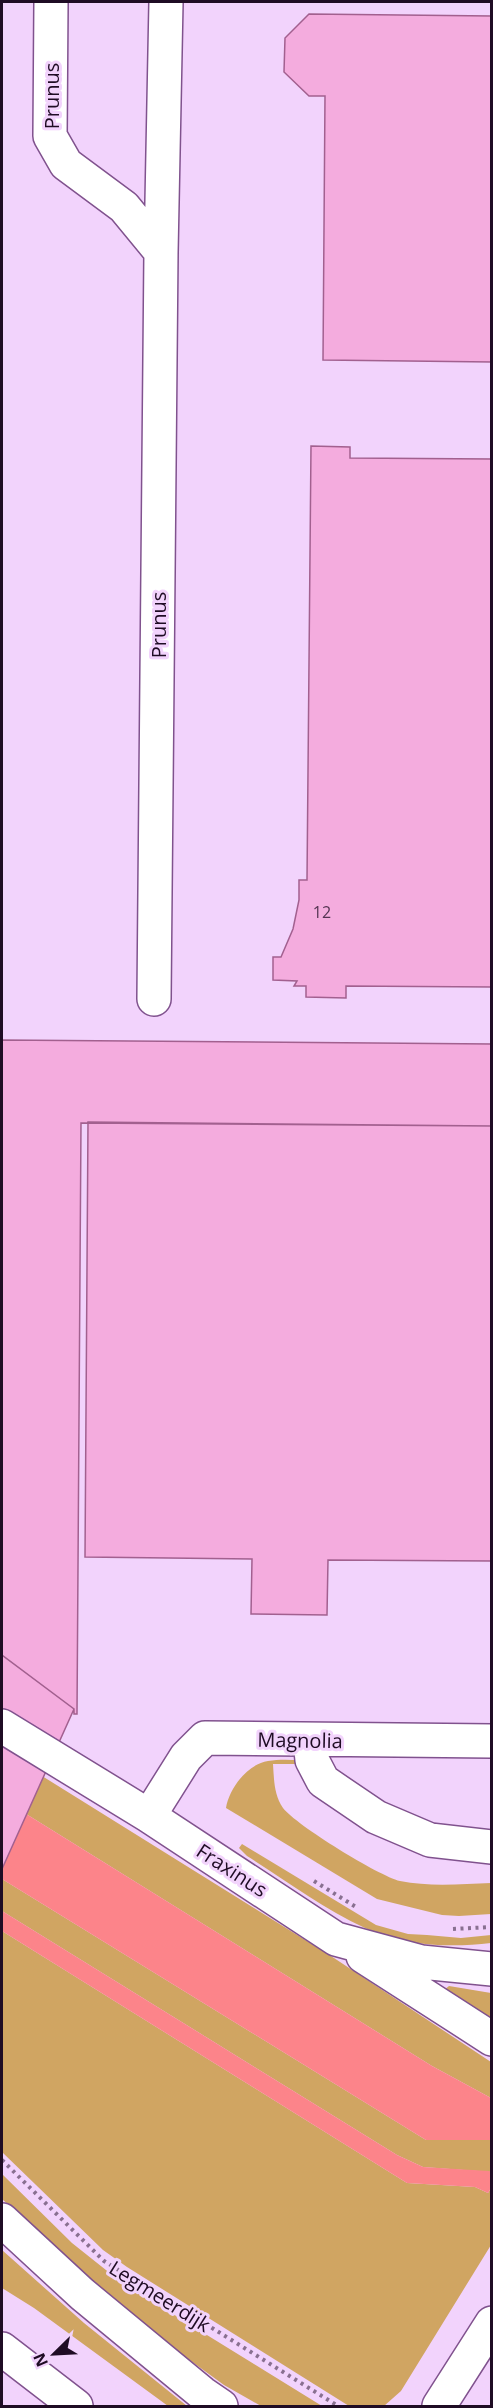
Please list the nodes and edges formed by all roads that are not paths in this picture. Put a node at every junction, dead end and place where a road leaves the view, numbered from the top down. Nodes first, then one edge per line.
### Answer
1 (51, 2) edge
2 (166, 2) edge
3 (161, 252) junction
4 (154, 999) dead end
5 (2, 1726) edge
6 (310, 1740) junction
7 (492, 1741) edge
8 (149, 1816) junction
9 (492, 1847) edge
10 (336, 1939) junction
11 (488, 1966) edge
12 (492, 2039) edge
13 (2, 2220) edge
14 (492, 2323) edge
15 (2, 2349) edge
16 (76, 2406) edge
17 (221, 2406) edge
18 (439, 2406) edge

1 - 3 street, Prunus
2 - 3 street, Prunus
3 - 4 street, Prunus
5 - 8 street, Fraxinus
6 - 7 street, Magnolia
6 - 8 street, Magnolia
6 - 9 street
8 - 10 street, Fraxinus
10 - 11 street, Fraxinus
10 - 12 street
13 - 17 street, Legmeerdijk
14 - 18 street
15 - 16 street

